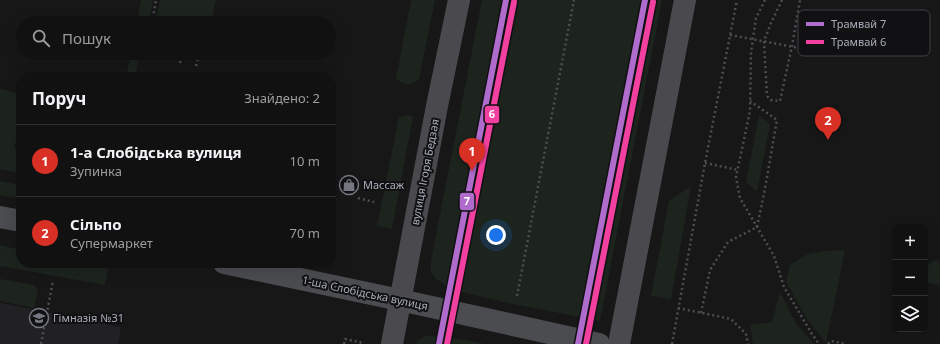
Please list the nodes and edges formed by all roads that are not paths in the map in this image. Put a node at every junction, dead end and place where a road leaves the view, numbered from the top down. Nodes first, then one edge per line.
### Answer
1 (459, 0) edge
2 (685, 0) edge
3 (0, 217) edge
4 (16, 220) edge
5 (248, 268) edge
6 (400, 300) junction
7 (392, 344) edge
8 (599, 344) edge
9 (619, 344) edge

1 - 6 street, вулиця Ігоря Бедзая
2 - 9 street
3 - 4 street
5 - 6 street, 1-ша Слобідська вулиця
6 - 7 street, вулиця Ігоря Бедзая
6 - 8 street, 1-ша Слобідська вулиця

